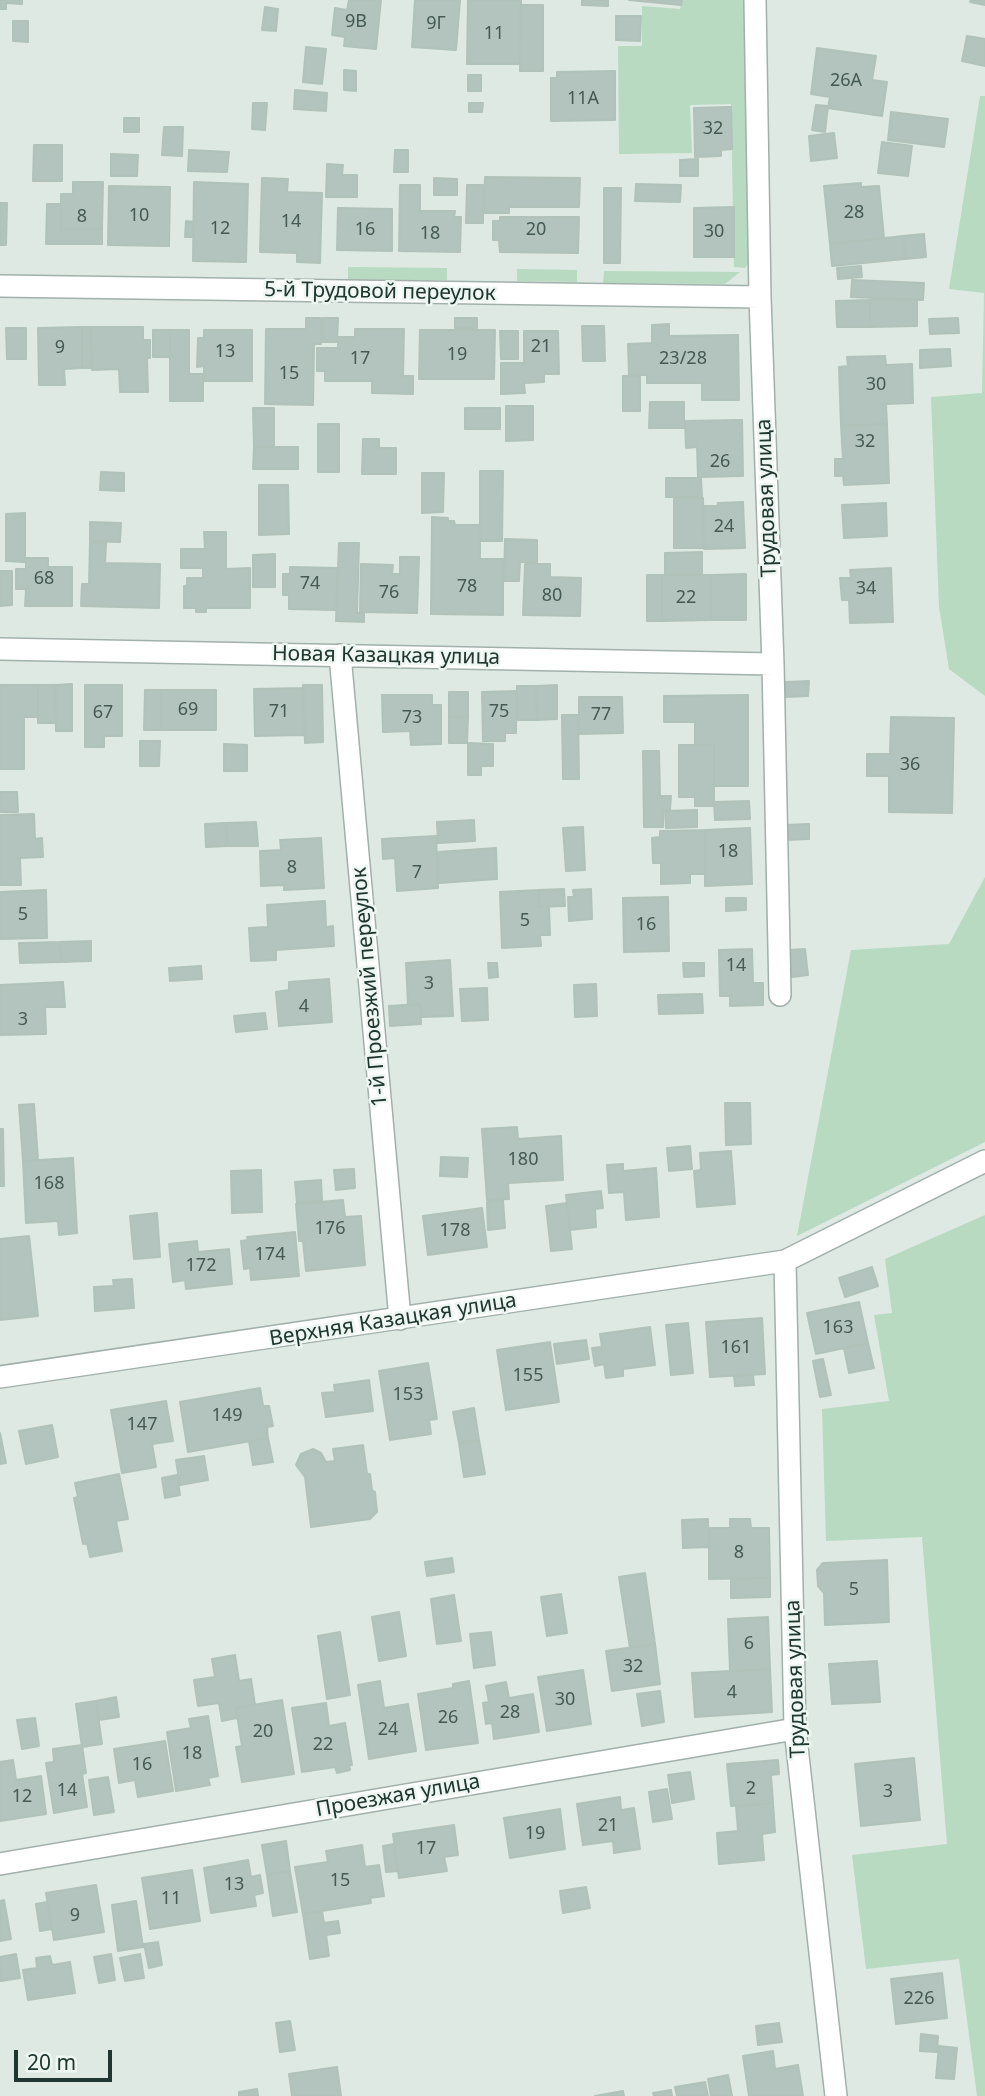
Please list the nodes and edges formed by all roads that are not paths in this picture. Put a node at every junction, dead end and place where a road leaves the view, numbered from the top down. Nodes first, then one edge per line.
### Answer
1 (755, 0) edge
2 (0, 286) edge
3 (760, 297) junction
4 (0, 649) edge
5 (340, 655) junction
6 (773, 664) junction
7 (780, 995) dead end
8 (985, 1161) edge
9 (785, 1261) junction
10 (400, 1319) junction
11 (0, 1377) edge
12 (795, 1728) junction
13 (0, 1864) edge
14 (836, 2096) edge

1 - 3 street, Трудовая улица
2 - 3 street, 5-й Трудовой переулок
3 - 6 street, Трудовая улица
4 - 5 street, Новая Казацкая улица
5 - 6 street, Новая Казацкая улица
5 - 10 street, 1-й Проезжий переулок
6 - 7 street, Трудовая улица
8 - 9 street, Верхняя Казацкая улица
9 - 10 street, Верхняя Казацкая улица
9 - 12 street, Трудовая улица
10 - 11 street, Верхняя Казацкая улица
12 - 13 street, Проезжая улица
12 - 14 street, Трудовая улица

